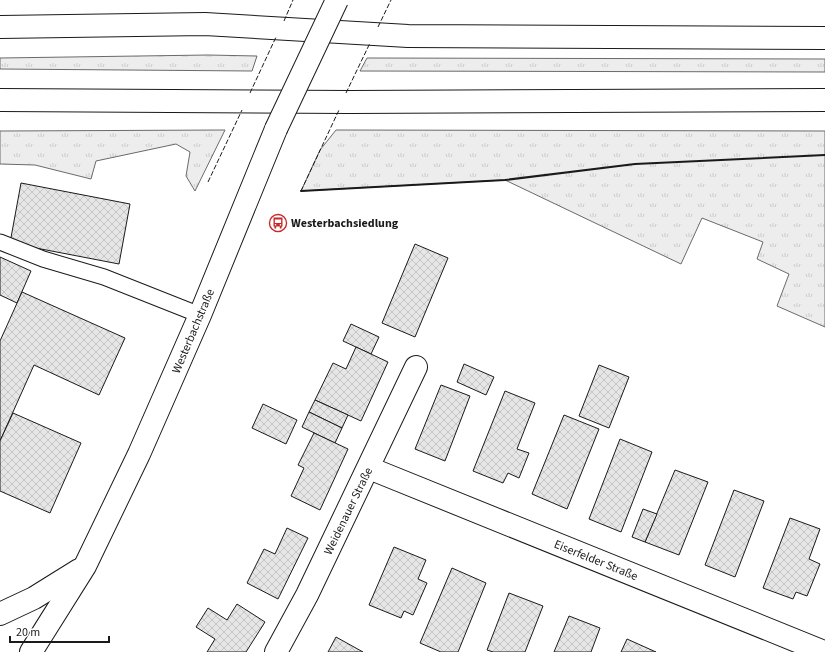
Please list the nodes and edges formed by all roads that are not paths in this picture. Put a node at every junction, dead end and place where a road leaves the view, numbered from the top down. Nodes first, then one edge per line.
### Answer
1 (337, 0) edge
2 (0, 26) edge
3 (825, 38) edge
4 (0, 100) edge
5 (825, 100) edge
6 (0, 242) edge
7 (200, 315) junction
8 (416, 367) dead end
9 (369, 468) junction
10 (85, 566) junction
11 (0, 614) edge
12 (31, 652) edge
13 (276, 652) edge
14 (824, 652) edge

1 - 7 main road, Westerbachstraße, bridge
2 - 3 main road
4 - 5 main road
6 - 7 lane
7 - 10 main road, Westerbachstraße
8 - 9 main road, Weidenauer Straße
9 - 13 main road, Weidenauer Straße
9 - 14 main road, Eiserfelder Straße
10 - 11 main road
10 - 12 main road, Westerbachstraße

